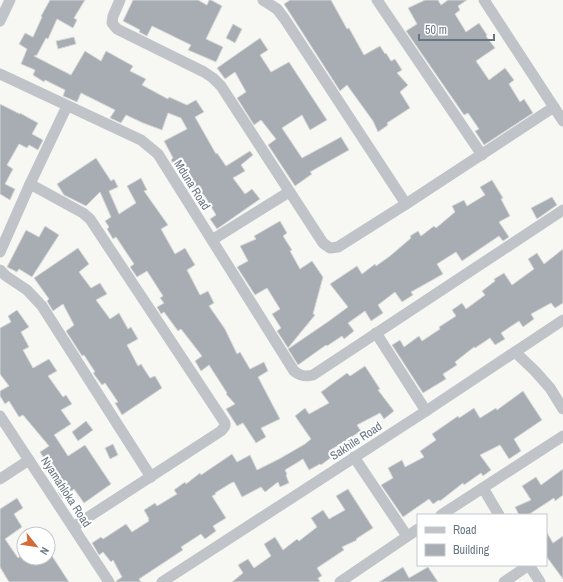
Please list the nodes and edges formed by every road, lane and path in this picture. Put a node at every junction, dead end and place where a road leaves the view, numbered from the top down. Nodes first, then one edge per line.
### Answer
1 (10, 0) edge
2 (120, 0) edge
3 (263, 0) edge
4 (484, 0) edge
5 (380, 1) edge
6 (0, 21) edge
7 (0, 74) edge
8 (68, 106) junction
9 (554, 107) junction
10 (563, 121) edge
11 (482, 154) junction
12 (30, 184) junction
13 (289, 192) junction
14 (406, 204) junction
15 (563, 210) edge
16 (212, 240) junction
17 (0, 252) edge
18 (0, 270) edge
19 (563, 320) edge
20 (376, 333) junction
21 (515, 352) junction
22 (563, 409) edge
23 (426, 411) junction
24 (0, 416) edge
25 (563, 436) edge
26 (354, 457) junction
27 (29, 460) junction
28 (152, 477) junction
29 (0, 479) edge
30 (483, 488) junction
31 (443, 514) edge
32 (498, 514) edge
33 (73, 527) junction
34 (417, 530) edge
35 (407, 536) junction
36 (528, 566) edge
37 (530, 566) edge
38 (109, 582) edge
39 (162, 582) edge
40 (340, 582) edge
41 (504, 582) edge
42 (540, 582) edge

1 - 6 street
2 - 13 street
3 - 14 street
4 - 9 street
5 - 11 street
7 - 8 street, Mduna Road
8 - 12 street
8 - 16 street, Mduna Road
9 - 10 street
9 - 11 street
11 - 14 street
12 - 17 street
12 - 28 street
13 - 14 street
13 - 16 street
15 - 20 street
16 - 20 street, Mduna Road
18 - 28 street
19 - 21 street, Sakhile Road
20 - 23 street
21 - 22 street
21 - 23 street, Sakhile Road
23 - 26 street, Sakhile Road
24 - 27 street, Nyamahloka Road
25 - 30 street
26 - 35 street
26 - 39 street, Sakhile Road
27 - 29 street
27 - 33 street, Nyamahloka Road
28 - 33 street
30 - 31 street
30 - 32 street
33 - 38 street, Nyamahloka Road
34 - 35 street
35 - 40 street
36 - 41 street
37 - 42 street

